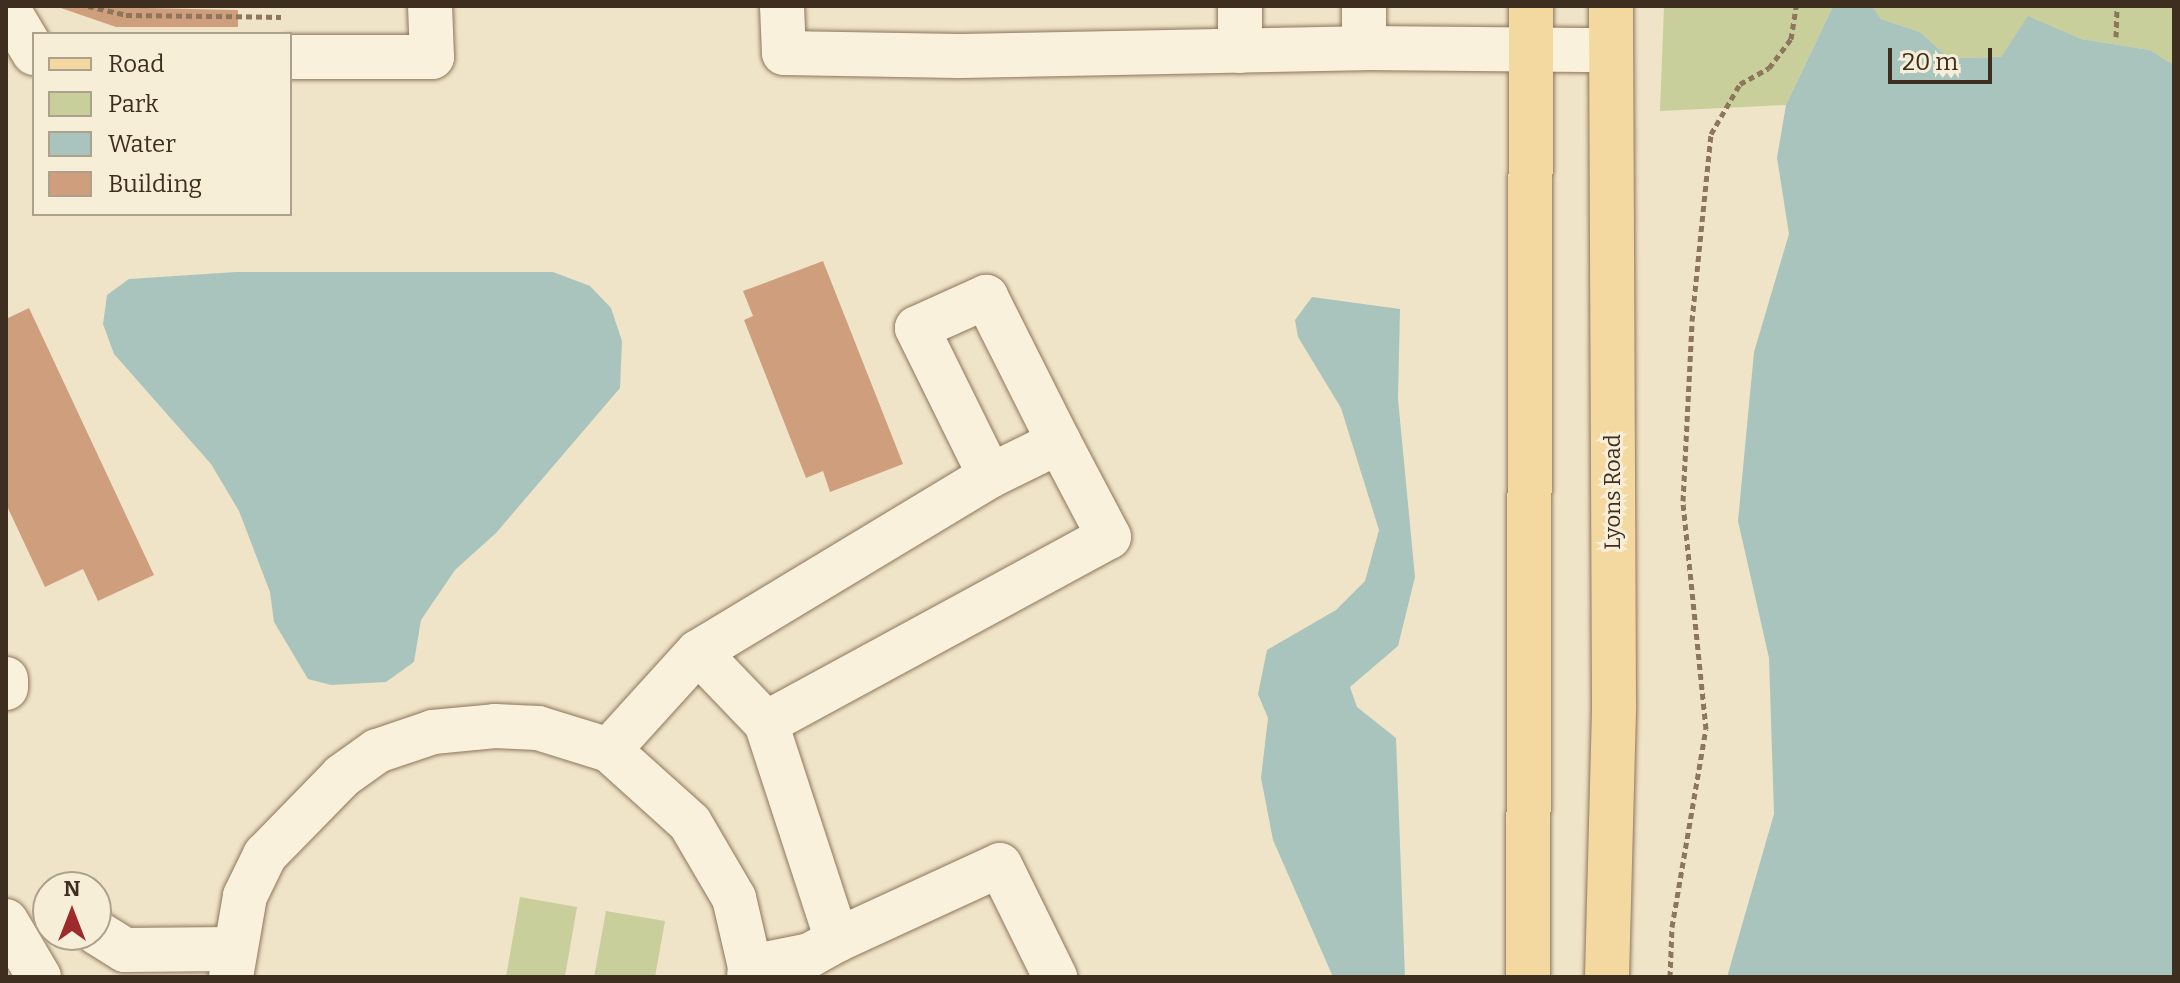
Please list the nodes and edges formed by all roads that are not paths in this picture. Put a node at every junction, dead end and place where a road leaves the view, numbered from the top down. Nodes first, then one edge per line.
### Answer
1 (6, 6) edge
2 (430, 6) edge
3 (782, 6) edge
4 (1240, 6) edge
5 (1531, 6) edge
6 (1611, 6) edge
7 (1364, 27) edge
8 (292, 37) edge
9 (1531, 50) junction
10 (1611, 50) junction
11 (1240, 51) junction
12 (32, 52) edge
13 (32, 55) edge
14 (6, 56) edge
15 (1059, 442) junction
16 (990, 476) junction
17 (698, 652) junction
18 (6, 679) edge
19 (6, 688) edge
20 (766, 723) junction
21 (609, 750) junction
22 (17, 925) edge
23 (114, 953) edge
24 (823, 957) edge
25 (231, 963) edge
26 (750, 972) edge
27 (39, 977) edge
28 (1055, 977) edge
29 (1528, 977) edge
30 (1607, 977) edge

1 - 12 lane
2 - 8 lane
3 - 11 lane
4 - 11 lane
5 - 9 main road
6 - 10 main road, Lyons Road
7 - 9 lane
7 - 11 lane
9 - 10 lane
9 - 29 main road
10 - 30 main road, Lyons Road
13 - 14 lane
15 - 16 lane
15 - 16 lane
15 - 20 lane
16 - 17 lane
17 - 20 lane
17 - 21 lane
18 - 19 lane
20 - 24 lane
21 - 25 lane
21 - 26 lane
22 - 27 lane
23 - 25 lane
24 - 26 lane
24 - 28 lane

